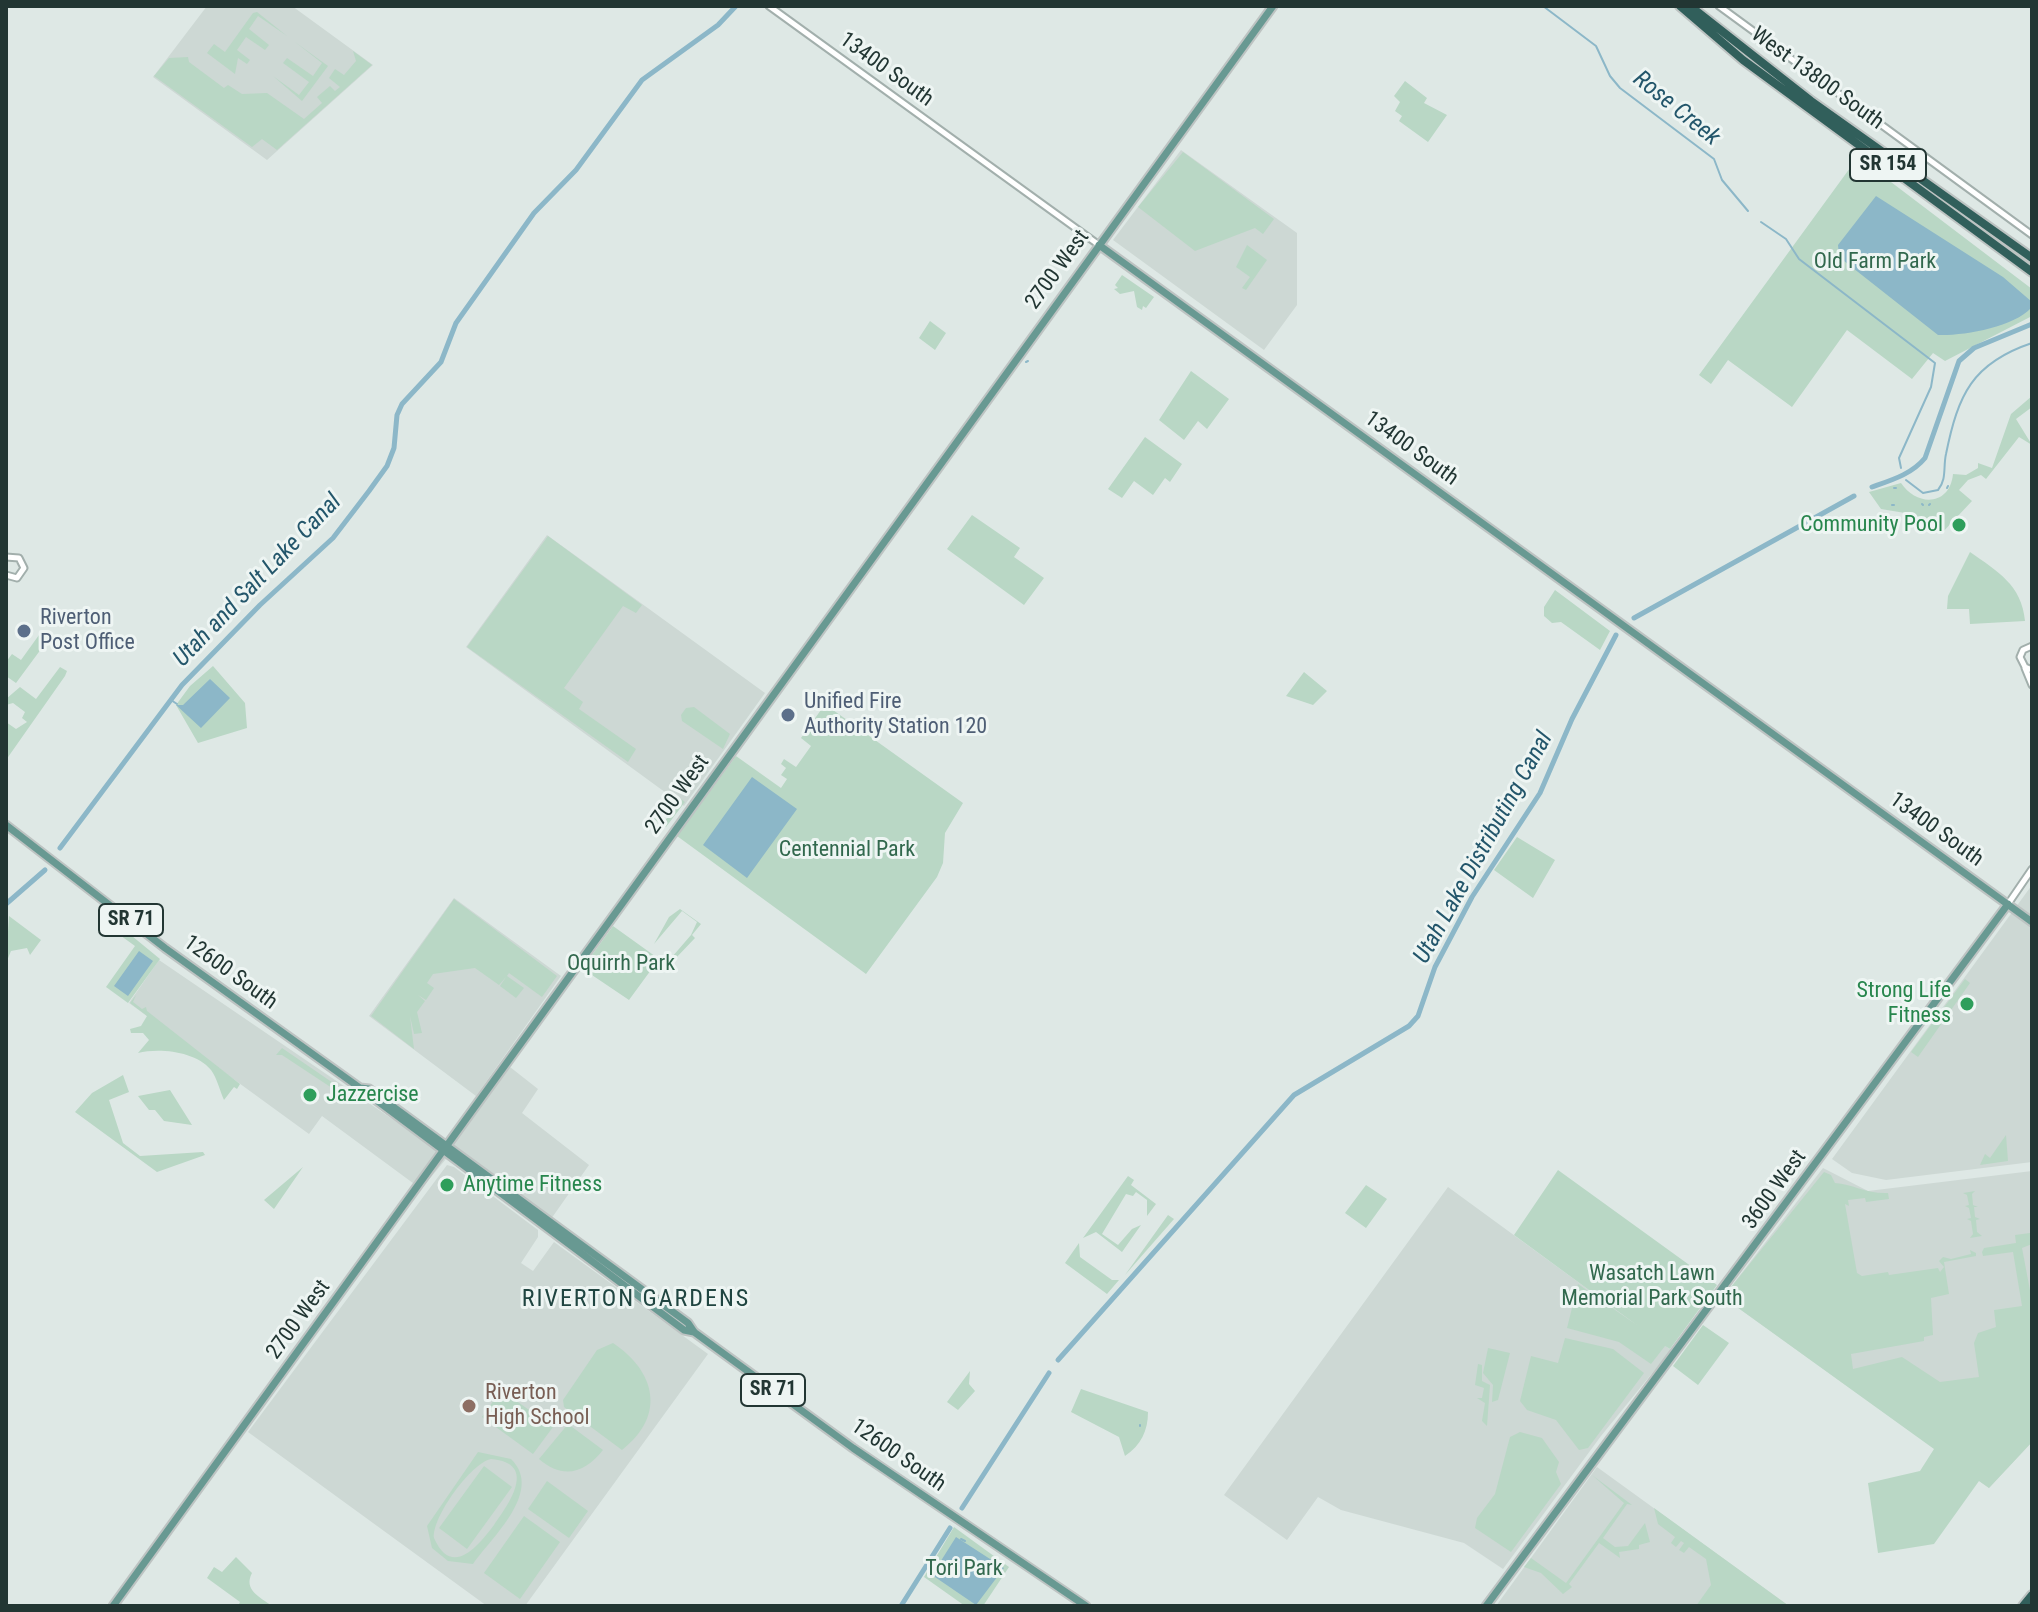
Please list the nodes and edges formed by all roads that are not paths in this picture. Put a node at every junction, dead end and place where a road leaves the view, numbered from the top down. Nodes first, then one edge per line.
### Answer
1 (769, 6) edge
2 (1273, 6) edge
3 (1671, 6) edge
4 (1680, 6) edge
5 (1693, 6) edge
6 (1719, 6) edge
7 (1743, 60) junction
8 (2032, 235) edge
9 (1099, 245) junction
10 (2032, 258) edge
11 (2032, 272) edge
12 (7, 559) edge
13 (9, 577) edge
14 (6, 583) edge
15 (2032, 646) edge
16 (2028, 668) edge
17 (2032, 685) edge
18 (6, 825) edge
19 (2032, 869) edge
20 (2008, 904) junction
21 (2032, 922) edge
22 (445, 1148) junction
23 (548, 1231) junction
24 (592, 1254) junction
25 (694, 1332) junction
26 (2032, 1595) edge
27 (113, 1606) edge
28 (1086, 1606) edge
29 (1486, 1606) edge
30 (2023, 1606) edge

1 - 9 street, 13400 South
2 - 9 main road, 2700 West
3 - 7 highway
4 - 7 highway, SR 154
5 - 10 highway, SR 154
6 - 8 street, West 13800 South
7 - 11 highway, SR 154
9 - 20 main road, 13400 South
9 - 22 main road, 2700 West
12 - 13 street
13 - 14 street
15 - 16 street
16 - 17 street
18 - 22 main road, 12600 South / SR 71
19 - 20 street, 3600 West
20 - 21 main road, 13400 South
20 - 29 main road, 3600 West
22 - 23 main road, 12600 South / SR 71
22 - 24 main road, 12600 South / SR 71
22 - 27 main road, 2700 West
23 - 24 main road
23 - 25 main road, 12600 South / SR 71
24 - 25 main road, 12600 South / SR 71
25 - 28 main road, 12600 South / SR 71
26 - 30 highway

